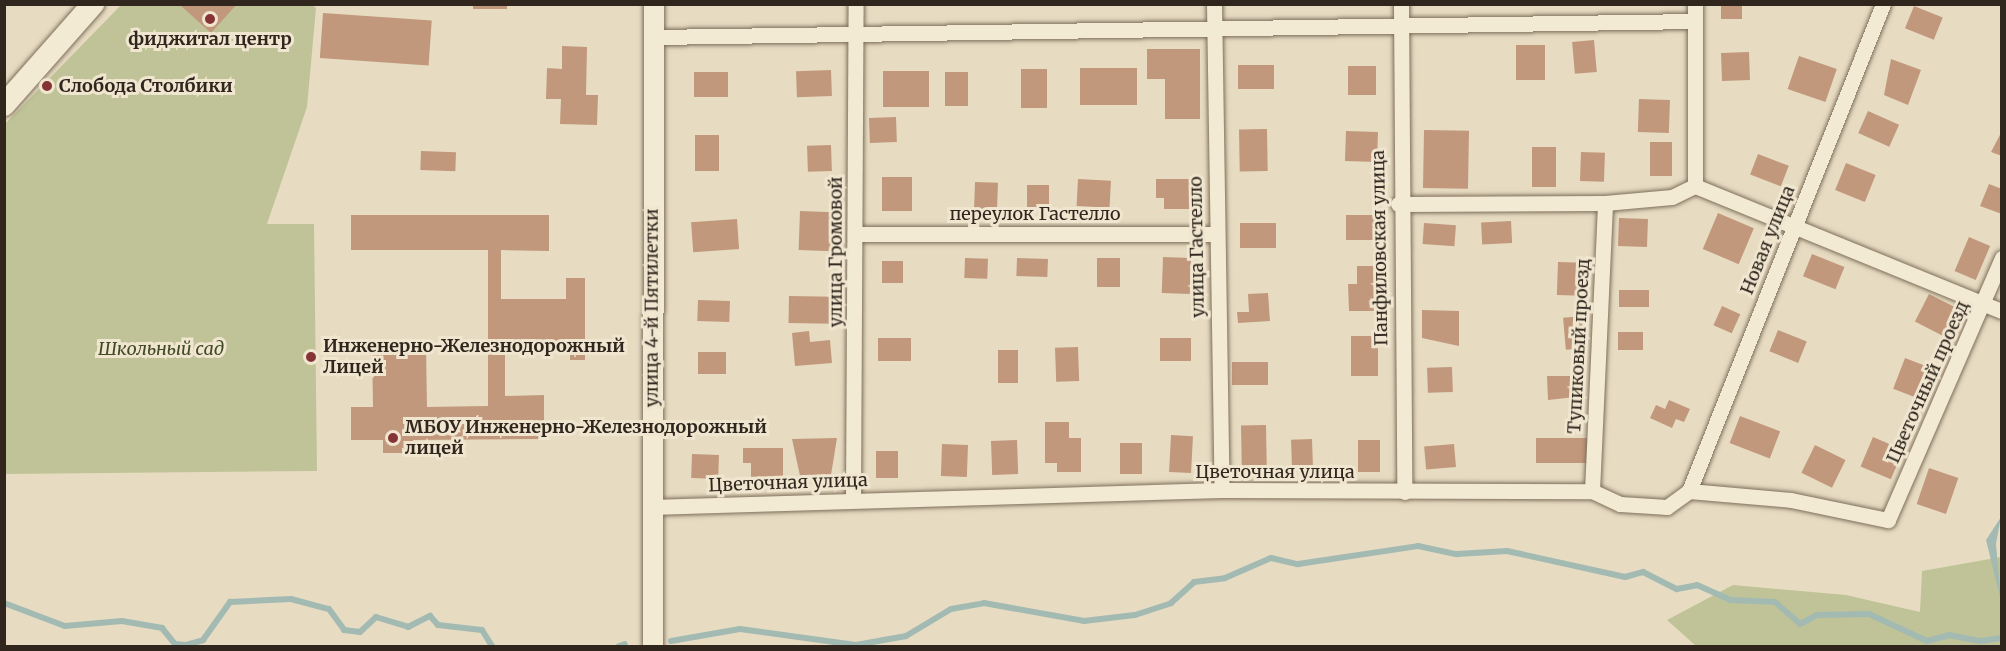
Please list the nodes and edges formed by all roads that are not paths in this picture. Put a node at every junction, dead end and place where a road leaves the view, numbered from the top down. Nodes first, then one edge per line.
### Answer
1 (93, 4) edge
2 (654, 4) edge
3 (856, 4) edge
4 (1214, 4) edge
5 (1401, 4) edge
6 (1695, 4) edge
7 (1883, 4) edge
8 (1695, 21) junction
9 (1400, 27) junction
10 (1215, 31) junction
11 (856, 35) junction
12 (654, 38) junction
13 (4, 105) edge
14 (1695, 186) junction
15 (1605, 203) junction
16 (1398, 204) junction
17 (1795, 226) junction
18 (856, 234) junction
19 (1215, 234) junction
20 (2001, 258) edge
21 (1983, 304) junction
22 (2001, 311) edge
23 (1222, 490) junction
24 (1592, 490) junction
25 (1689, 490) junction
26 (1404, 492) junction
27 (853, 500) junction
28 (650, 507) junction
29 (653, 646) edge

1 - 13 main road
2 - 12 street, улица 4-й Пятилетки
3 - 11 street, улица Громовой
4 - 10 street, улица Гастелло
5 - 9 street, Панфиловская улица
6 - 8 street
7 - 17 street, Новая улица
8 - 9 street
8 - 14 street
9 - 10 street
9 - 16 street, Панфиловская улица
10 - 11 street
10 - 19 street, улица Гастелло
11 - 12 street
11 - 18 street, улица Громовой
12 - 28 street, улица 4-й Пятилетки
14 - 15 street
14 - 17 street
15 - 16 street
15 - 24 street, Тупиковый проезд
16 - 26 street, Панфиловская улица
17 - 21 street
17 - 25 street, Новая улица
18 - 19 street, переулок Гастелло
18 - 27 street, улица Громовой
19 - 23 street, улица Гастелло
20 - 21 street, Цветочный проезд
21 - 22 street
21 - 25 street, Цветочный проезд
23 - 26 street, Цветочная улица
23 - 27 street, Цветочная улица
24 - 25 street, Цветочная улица
24 - 26 street, Цветочная улица
27 - 28 street, Цветочная улица
28 - 29 street, улица 4-й Пятилетки

